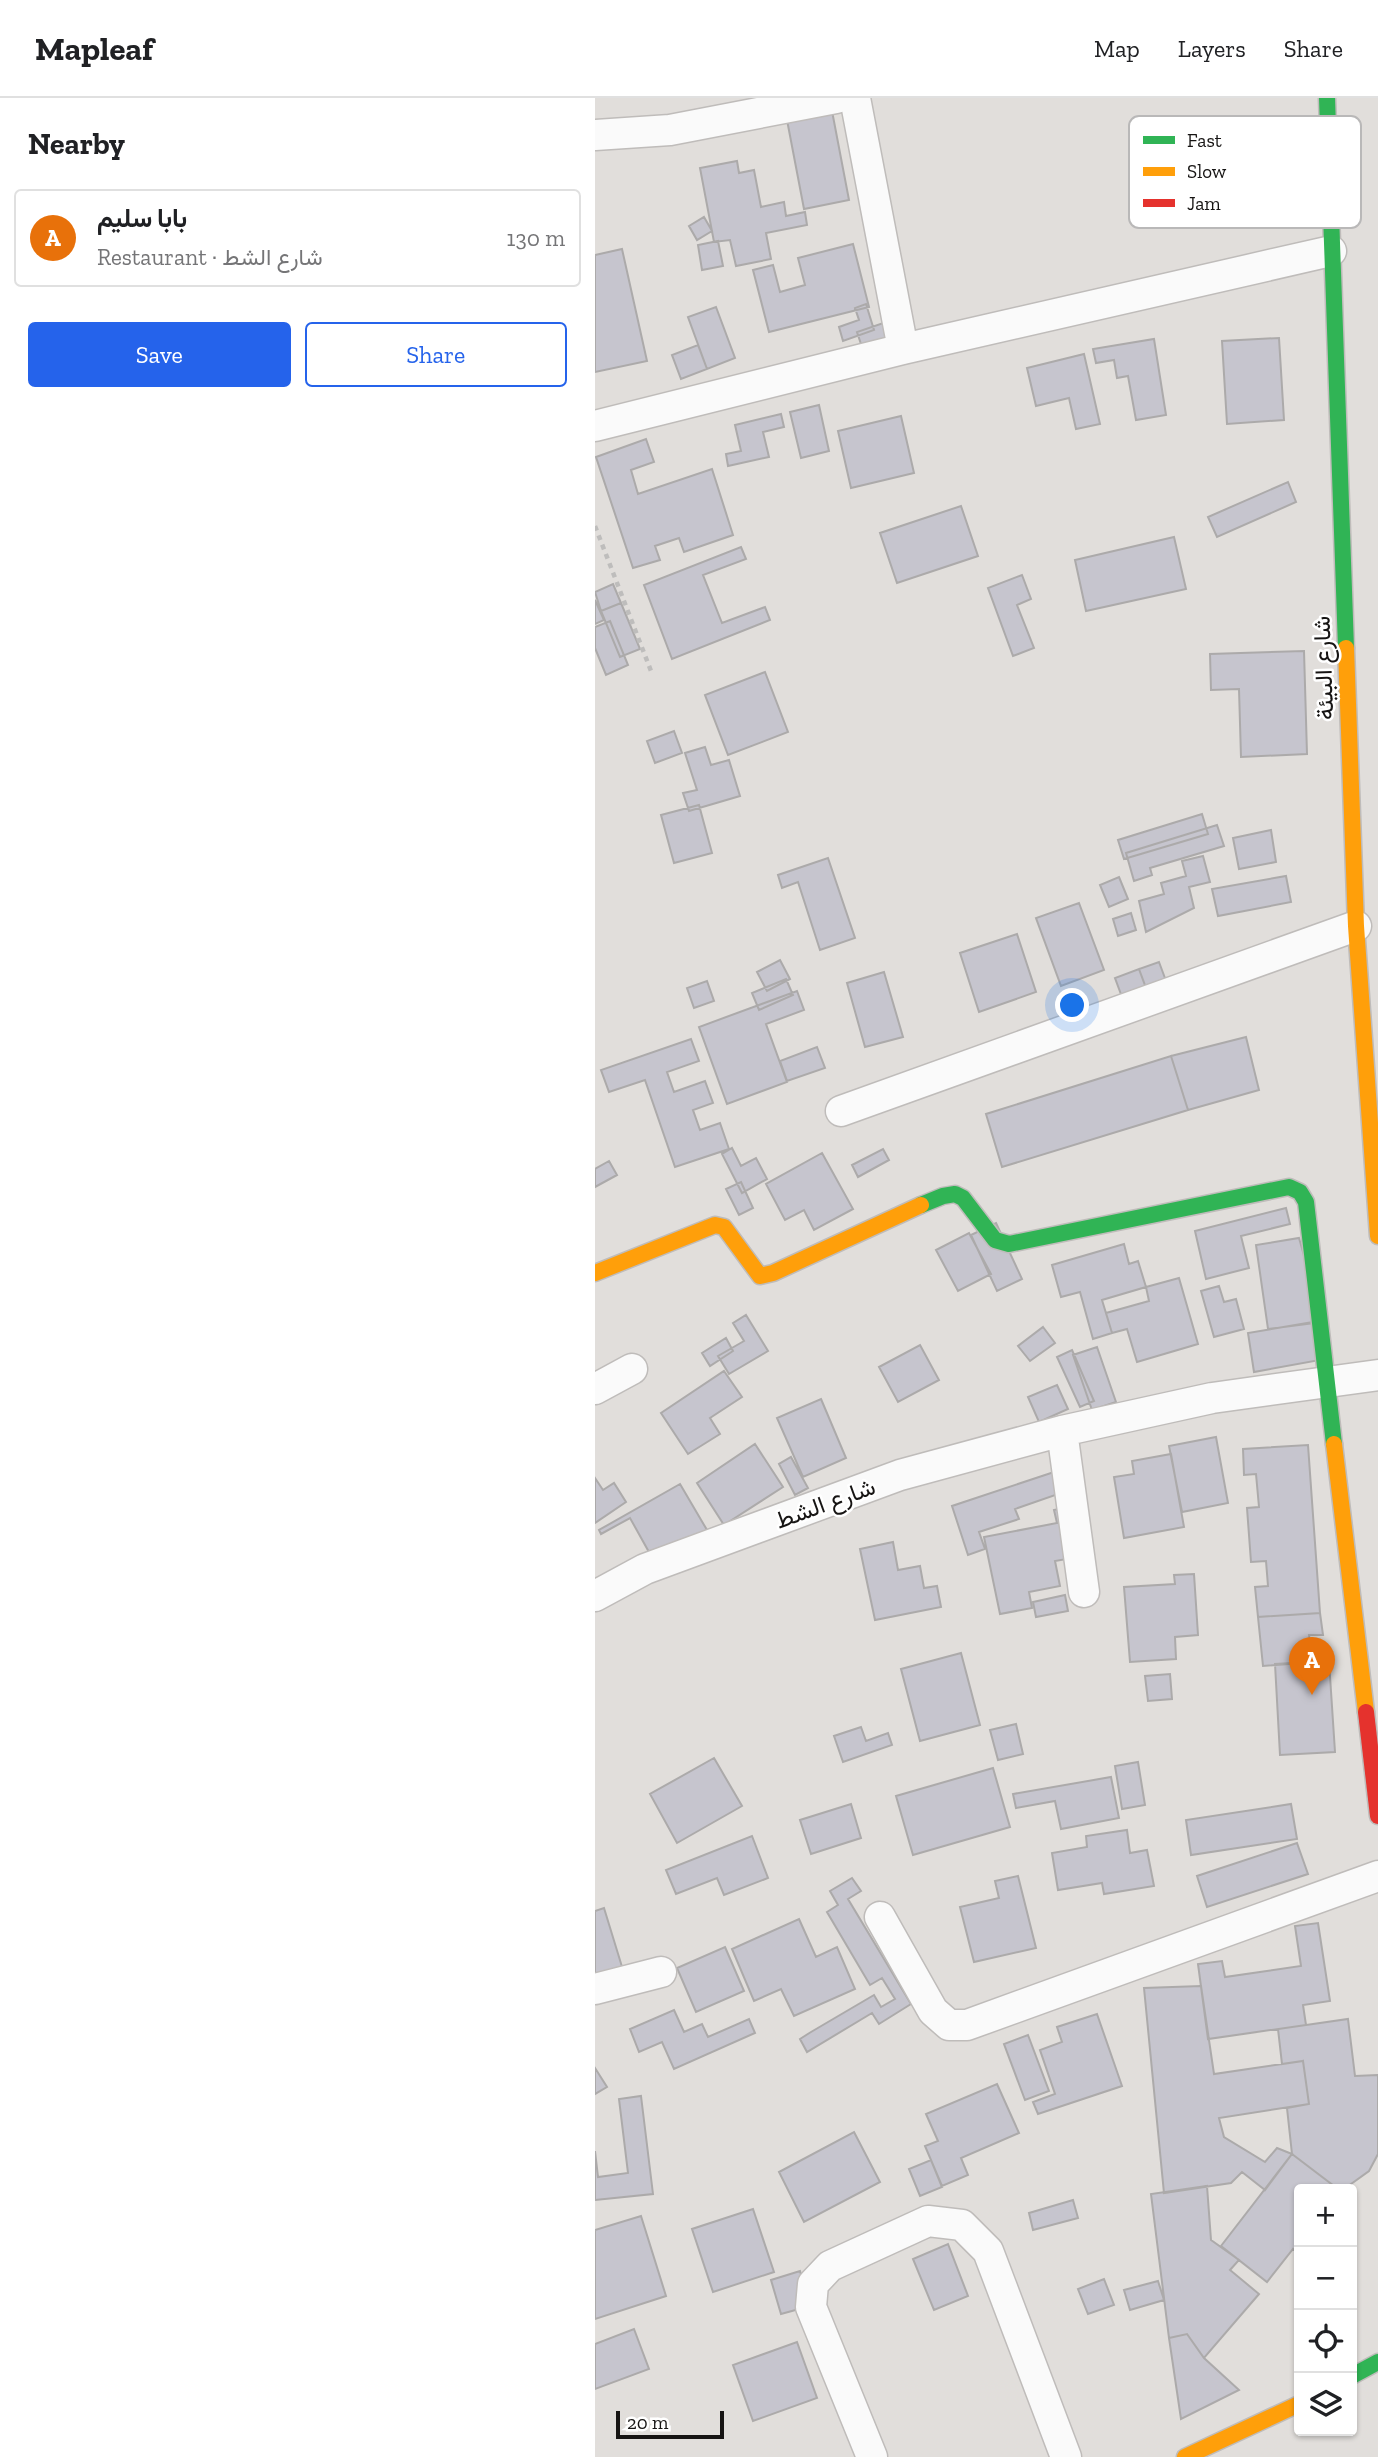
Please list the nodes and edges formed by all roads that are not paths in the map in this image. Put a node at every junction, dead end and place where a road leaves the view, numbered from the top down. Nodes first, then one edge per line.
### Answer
1 (836, 98) edge
2 (855, 98) edge
3 (1327, 98) edge
4 (1327, 116) edge
5 (595, 135) edge
6 (1330, 228) edge
7 (1331, 251) junction
8 (904, 349) junction
9 (595, 426) edge
10 (1356, 926) junction
11 (841, 1111) dead end
12 (1378, 1236) edge
13 (595, 1273) edge
14 (632, 1369) dead end
15 (1378, 1375) edge
16 (1327, 1383) junction
17 (595, 1389) edge
18 (1062, 1431) junction
19 (1084, 1592) dead end
20 (595, 1596) edge
21 (1378, 1816) edge
22 (1378, 1876) edge
23 (880, 1917) dead end
24 (661, 1972) dead end
25 (595, 1990) edge
26 (1378, 2362) edge
27 (1357, 2373) edge
28 (1294, 2406) edge
29 (872, 2457) edge
30 (1066, 2457) edge
31 (1185, 2457) edge

1 - 5 street
2 - 8 street
3 - 4 street, شارع البيئة
6 - 7 street, شارع البيئة
7 - 8 street
7 - 10 street, شارع البيئة
8 - 9 street
10 - 11 street
10 - 12 street, شارع البيئة
13 - 16 street
14 - 17 street
15 - 16 street, شارع الشط
16 - 18 street, شارع الشط
16 - 21 street
18 - 19 street
18 - 20 street, شارع الشط
22 - 23 street
24 - 25 street
26 - 27 street
28 - 31 street
29 - 30 street

